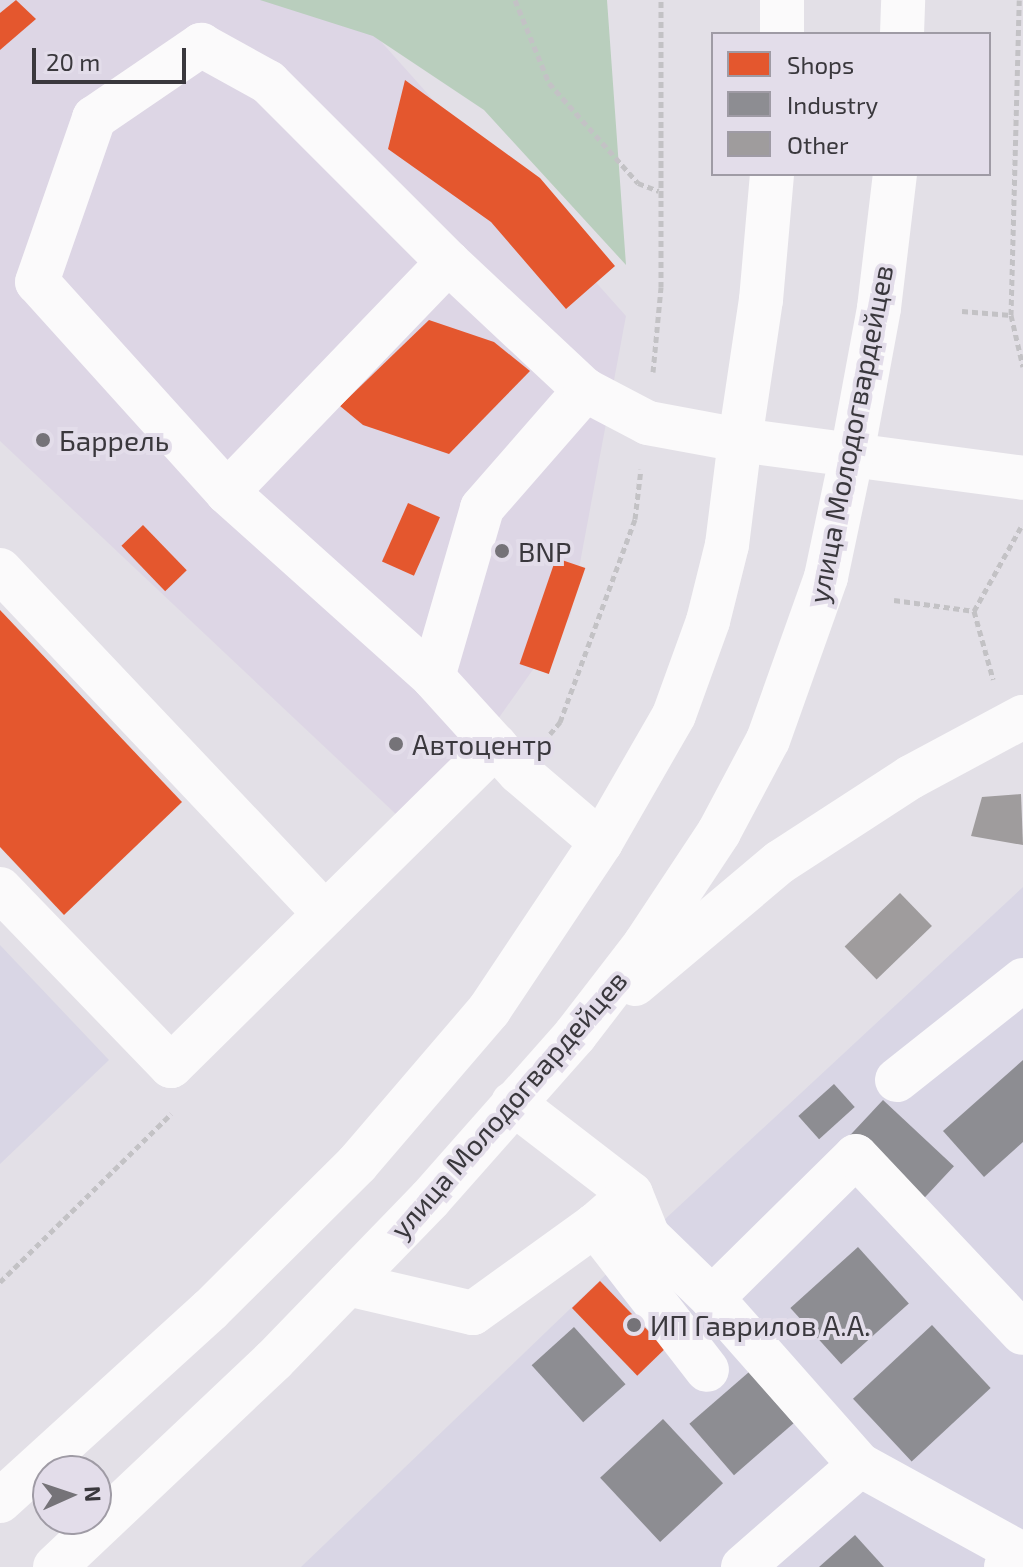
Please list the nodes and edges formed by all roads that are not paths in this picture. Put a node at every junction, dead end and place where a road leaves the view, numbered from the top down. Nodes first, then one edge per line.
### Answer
1 (782, 0) edge
2 (903, 0) edge
3 (782, 32) edge
4 (902, 32) edge
5 (772, 176) edge
6 (895, 176) edge
7 (448, 262) junction
8 (585, 390) junction
9 (740, 440) junction
10 (852, 454) junction
11 (1023, 478) edge
12 (227, 492) junction
13 (0, 570) edge
14 (433, 677) junction
15 (1023, 717) edge
16 (496, 746) junction
17 (601, 842) junction
18 (0, 889) edge
19 (325, 914) junction
20 (1023, 980) edge
21 (575, 1035) junction
22 (897, 1080) dead end
23 (513, 1103) junction
24 (631, 1194) junction
25 (595, 1225) junction
26 (348, 1284) junction
27 (712, 1298) junction
28 (1023, 1333) edge
29 (707, 1370) dead end
30 (860, 1465) junction
31 (0, 1501) edge
32 (55, 1567) edge
33 (743, 1567) edge
34 (1006, 1567) edge

1 - 3 main road
2 - 4 main road
5 - 9 main road
6 - 10 main road, улица Молодогвардейцев
7 - 8 main road
7 - 12 main road
7 - 12 main road
8 - 9 main road
8 - 14 main road
9 - 10 main road
9 - 17 main road
10 - 11 main road
10 - 21 main road, улица Молодогвардейцев
12 - 14 main road
13 - 19 main road
14 - 16 main road
15 - 21 main road
16 - 17 main road
16 - 19 main road
17 - 31 main road
18 - 19 main road
20 - 22 main road
21 - 23 main road, улица Молодогвардейцев
23 - 24 main road
23 - 26 main road, улица Молодогвардейцев
24 - 25 main road
24 - 27 main road
25 - 26 main road
25 - 29 main road
26 - 32 main road, улица Молодогвардейцев
27 - 28 main road
27 - 30 main road
30 - 33 main road
30 - 34 main road

